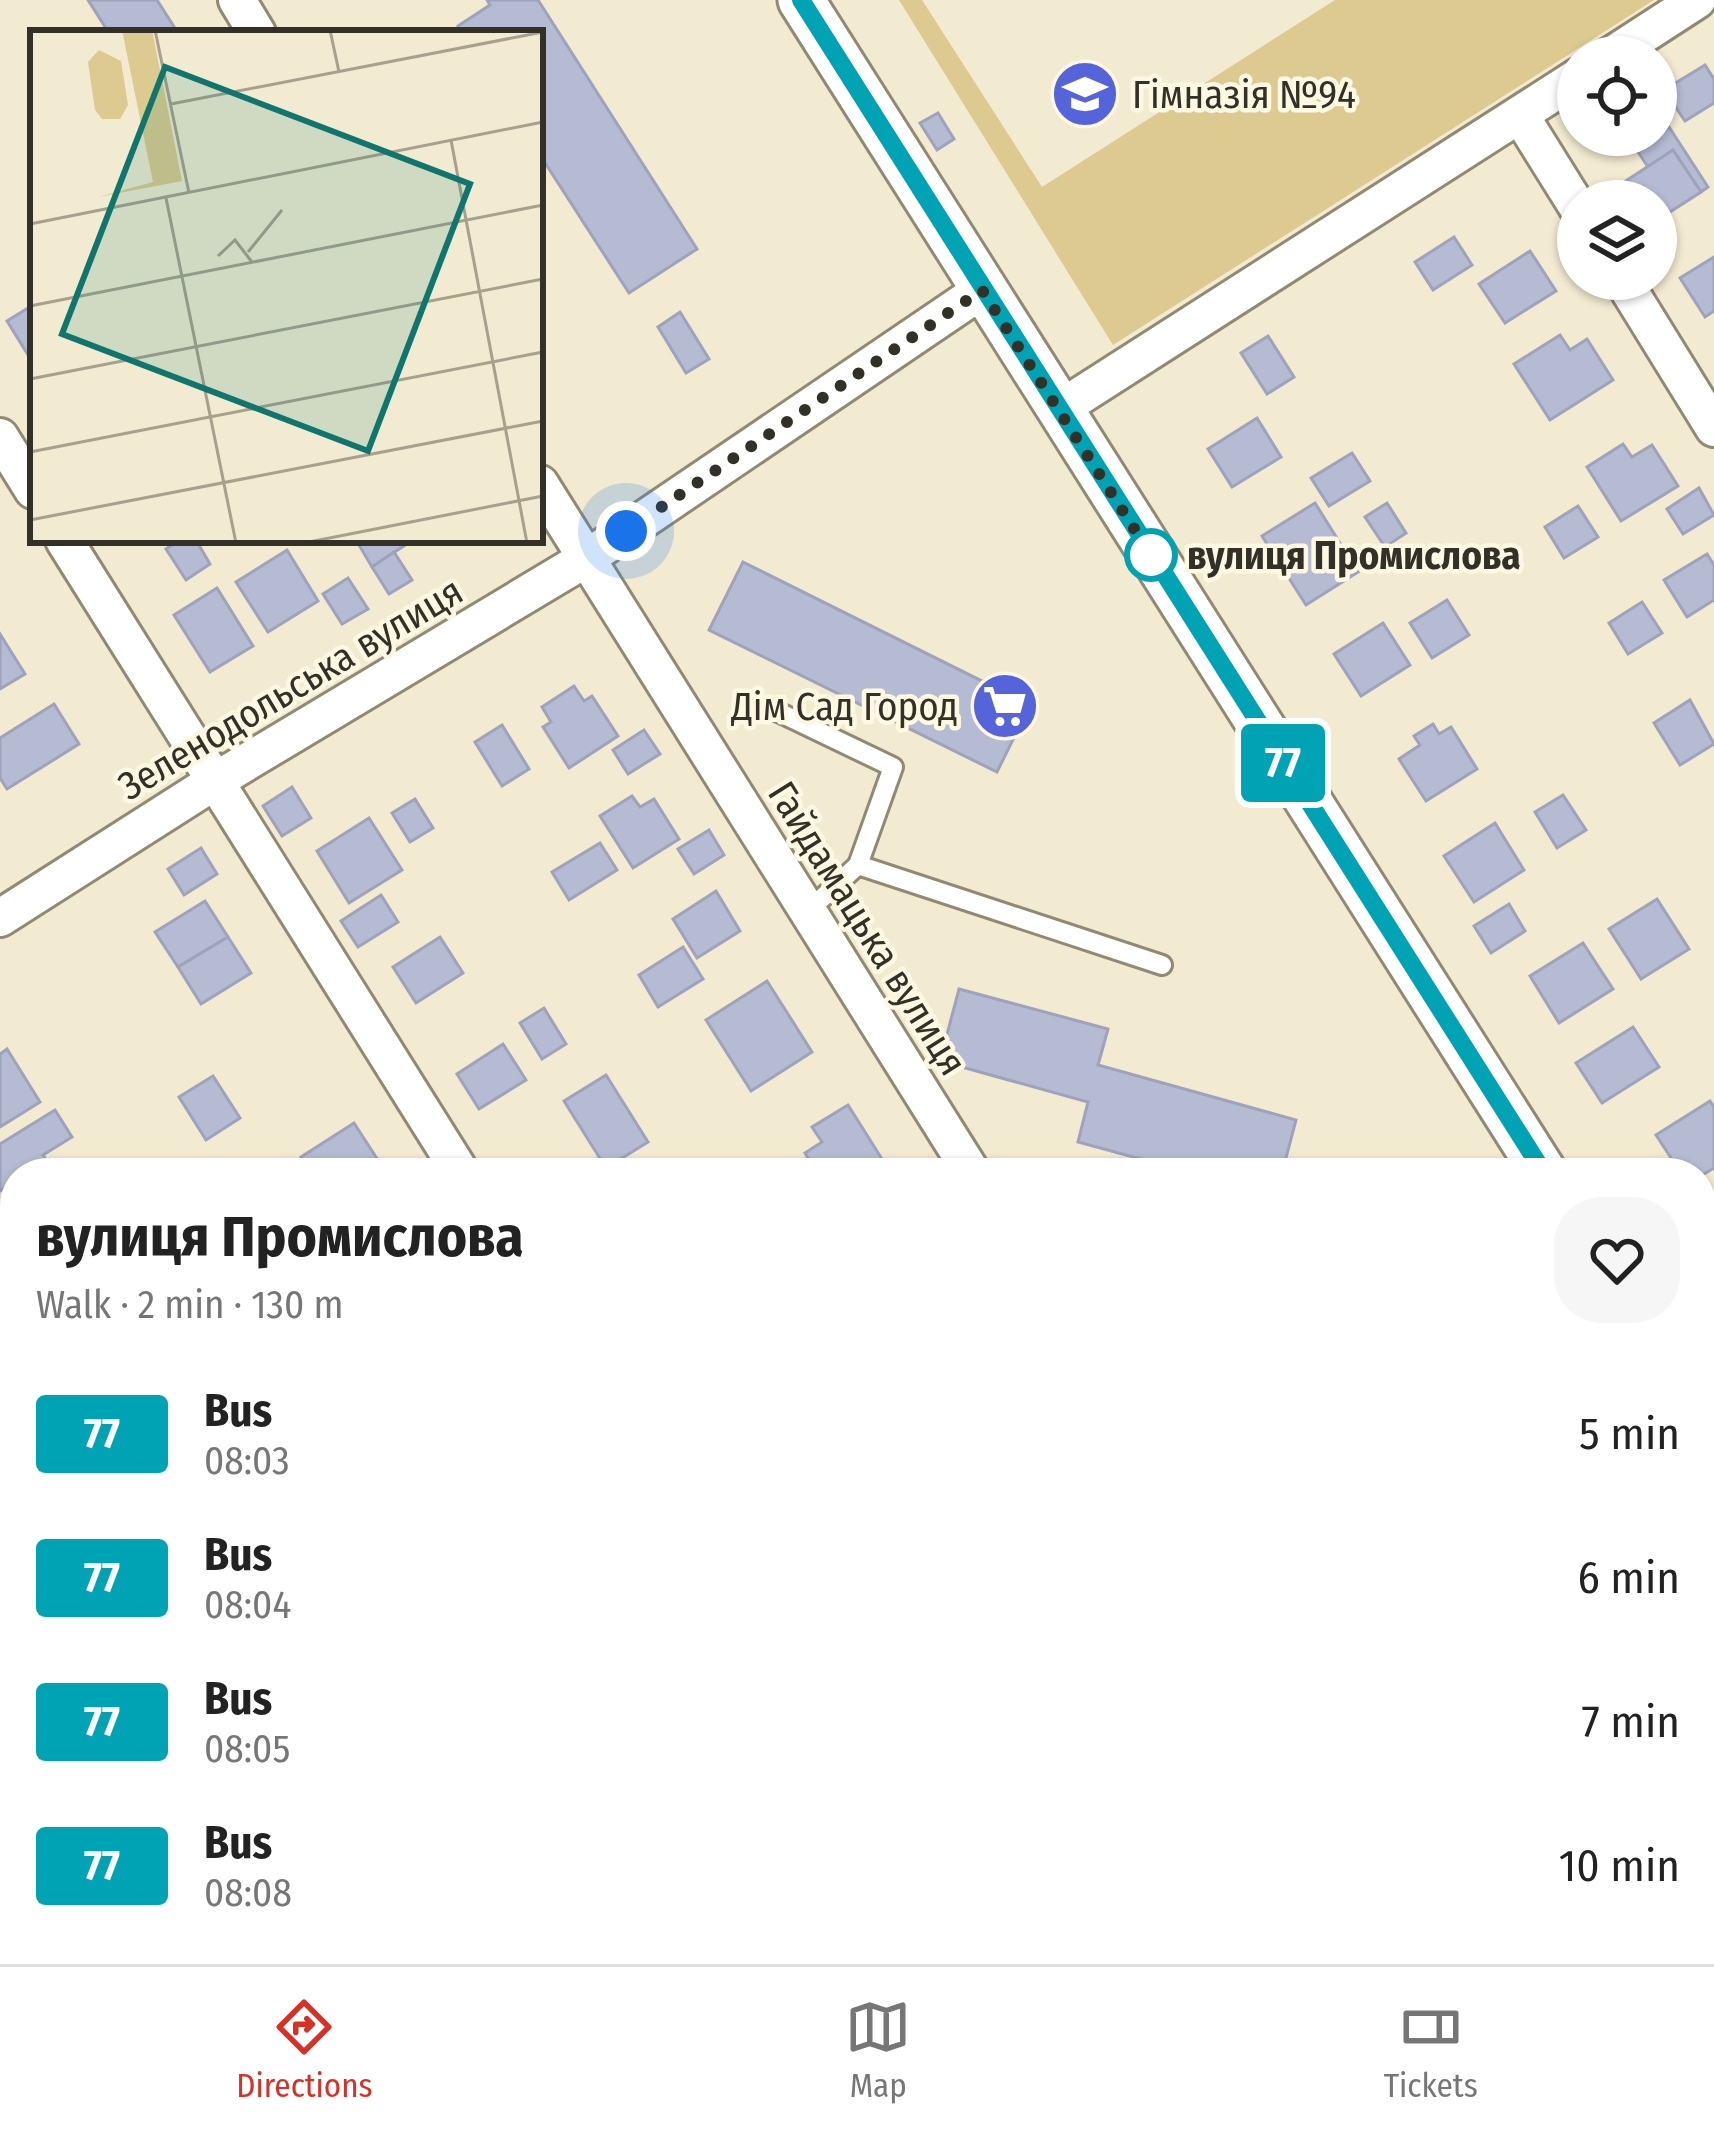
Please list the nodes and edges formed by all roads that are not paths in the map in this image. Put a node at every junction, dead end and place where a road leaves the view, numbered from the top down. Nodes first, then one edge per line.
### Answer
1 (237, 0) edge
2 (801, 0) edge
3 (1697, 0) edge
4 (255, 30) edge
5 (1641, 36) edge
6 (1557, 91) edge
7 (1520, 115) junction
8 (1561, 180) edge
9 (982, 290) junction
10 (1635, 300) edge
11 (1058, 410) junction
12 (1714, 428) edge
13 (0, 437) edge
14 (30, 485) edge
15 (543, 489) edge
16 (66, 543) edge
17 (586, 558) junction
18 (770, 708) dead end
19 (215, 781) junction
20 (858, 865) junction
21 (808, 910) junction
22 (0, 918) edge
23 (1162, 965) dead end
24 (451, 1158) edge
25 (963, 1158) edge
26 (1534, 1158) edge

1 - 4 street
2 - 9 street
3 - 5 street
6 - 7 street
7 - 8 street
7 - 11 street
9 - 11 street
9 - 17 street, Зеленодольська вулиця
10 - 12 street
11 - 26 street
13 - 14 street
15 - 17 street, Гайдамацька вулиця
16 - 19 street
17 - 19 street, Зеленодольська вулиця
17 - 21 street, Гайдамацька вулиця
18 - 20 lane
19 - 22 street, Зеленодольська вулиця
19 - 24 street
20 - 21 lane
20 - 23 lane
21 - 25 street, Гайдамацька вулиця

